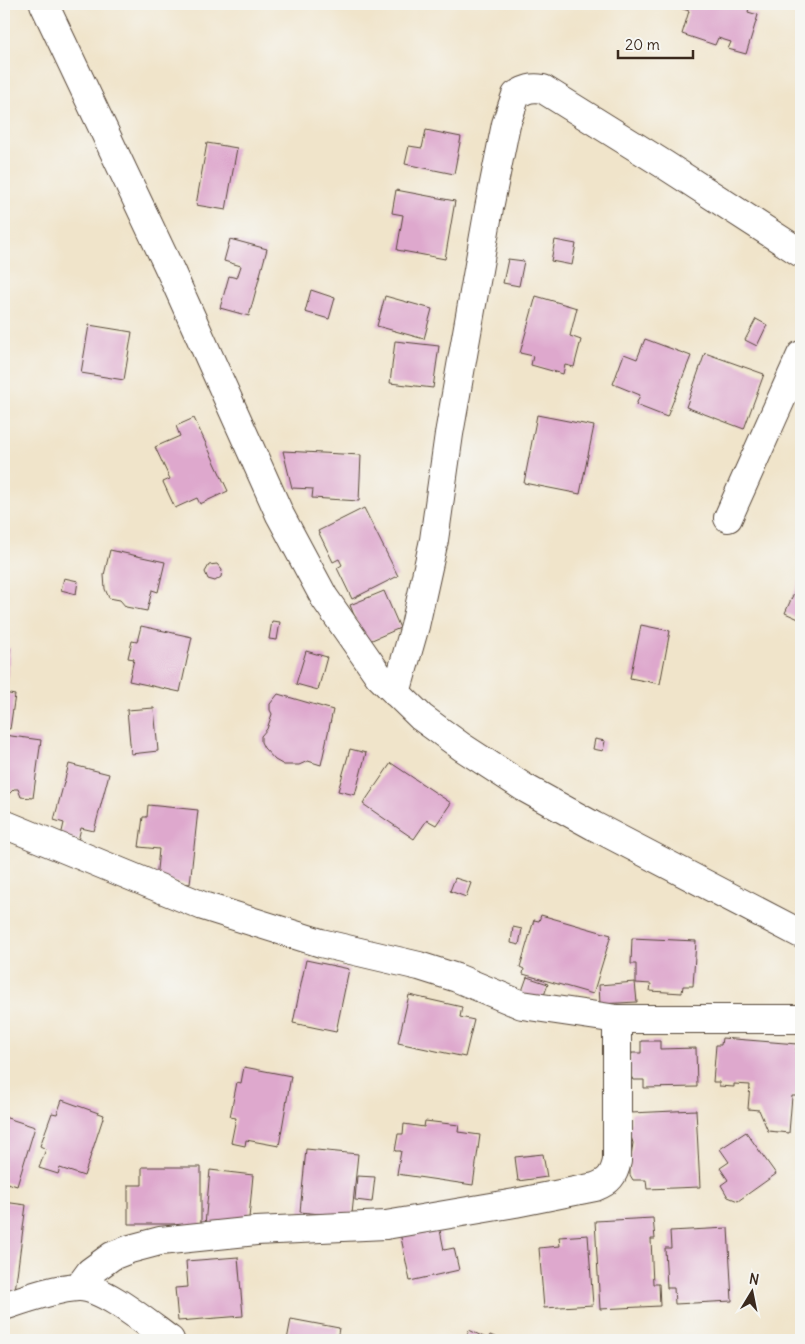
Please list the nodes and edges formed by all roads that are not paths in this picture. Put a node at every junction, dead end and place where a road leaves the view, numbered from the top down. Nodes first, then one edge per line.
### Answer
1 (44, 4) edge
2 (801, 253) edge
3 (801, 355) edge
4 (728, 518) dead end
5 (396, 693) junction
6 (4, 824) edge
7 (801, 934) edge
8 (617, 1019) junction
9 (801, 1020) edge
10 (79, 1287) junction
11 (4, 1306) edge
12 (170, 1340) edge

1 - 5 street
2 - 5 street
3 - 4 street
5 - 7 street
6 - 8 street
8 - 9 street
8 - 10 street
10 - 11 street
10 - 12 street

